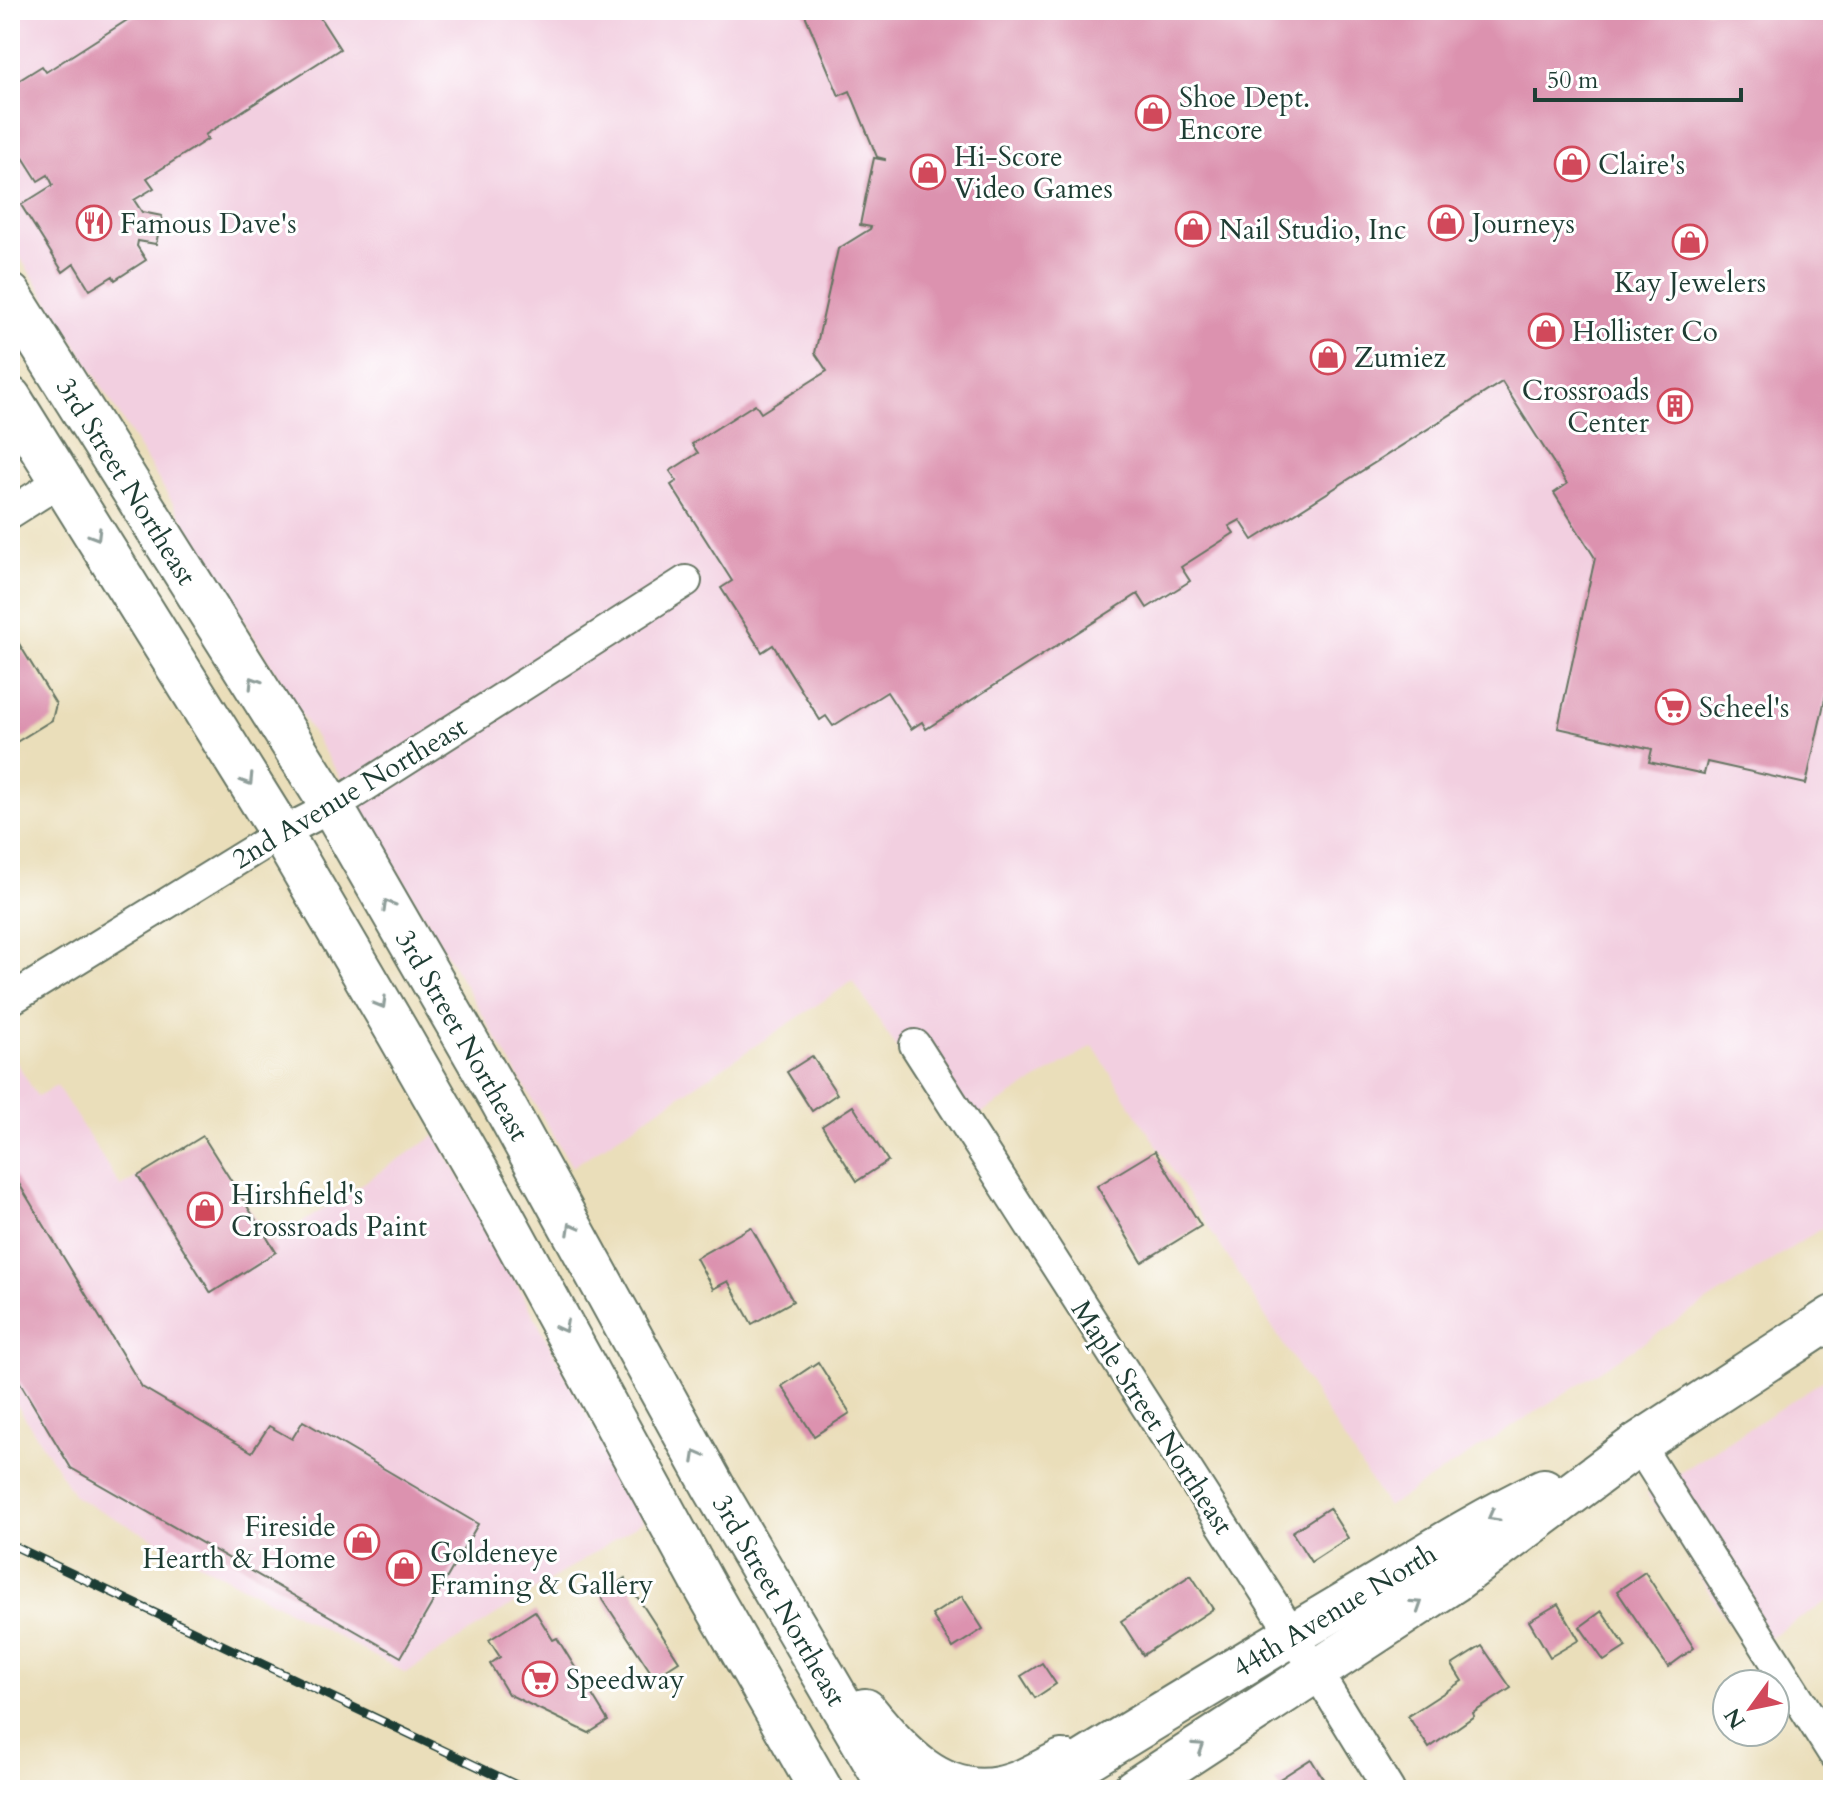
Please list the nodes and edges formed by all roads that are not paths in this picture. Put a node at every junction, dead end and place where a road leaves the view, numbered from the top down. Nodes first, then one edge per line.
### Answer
1 (10, 295) edge
2 (10, 398) edge
3 (62, 480) junction
4 (10, 513) edge
5 (686, 581) dead end
6 (332, 807) junction
7 (281, 833) junction
8 (10, 1000) edge
9 (915, 1045) dead end
10 (1833, 1317) edge
11 (1638, 1444) junction
12 (730, 1515) junction
13 (1292, 1635) junction
14 (735, 1641) junction
15 (1316, 1671) junction
16 (1216, 1680) junction
17 (1833, 1753) edge
18 (795, 1790) edge
19 (821, 1790) edge
20 (891, 1790) edge
21 (1038, 1790) edge
22 (1134, 1790) edge
23 (1389, 1790) edge

6 -> 1 main road, 3rd Street Northeast
2 - 3 main road, 3rd Street Northeast
3 - 4 street
3 -> 7 main road, 3rd Street Northeast
5 - 6 street, 2nd Avenue Northeast
6 - 7 street, 2nd Avenue Northeast
12 -> 6 main road, 3rd Street Northeast
7 - 8 street, 2nd Avenue Northeast
7 -> 14 main road, 3rd Street Northeast
9 - 13 street, Maple Street Northeast
10 - 11 main road, 44th Avenue North
11 -> 13 main road, 44th Avenue North
15 -> 11 main road, 44th Avenue North
11 - 17 street
12 - 16 main road
12 - 20 main road, 3rd Street Northeast
13 - 15 street, Maple Street Northeast
13 - 16 main road, 44th Avenue North
14 - 18 main road
14 - 19 main road, 3rd Street Northeast
22 -> 15 main road, 44th Avenue North
15 - 23 street, Maple Street Northeast
16 - 21 main road, 44th Avenue North

